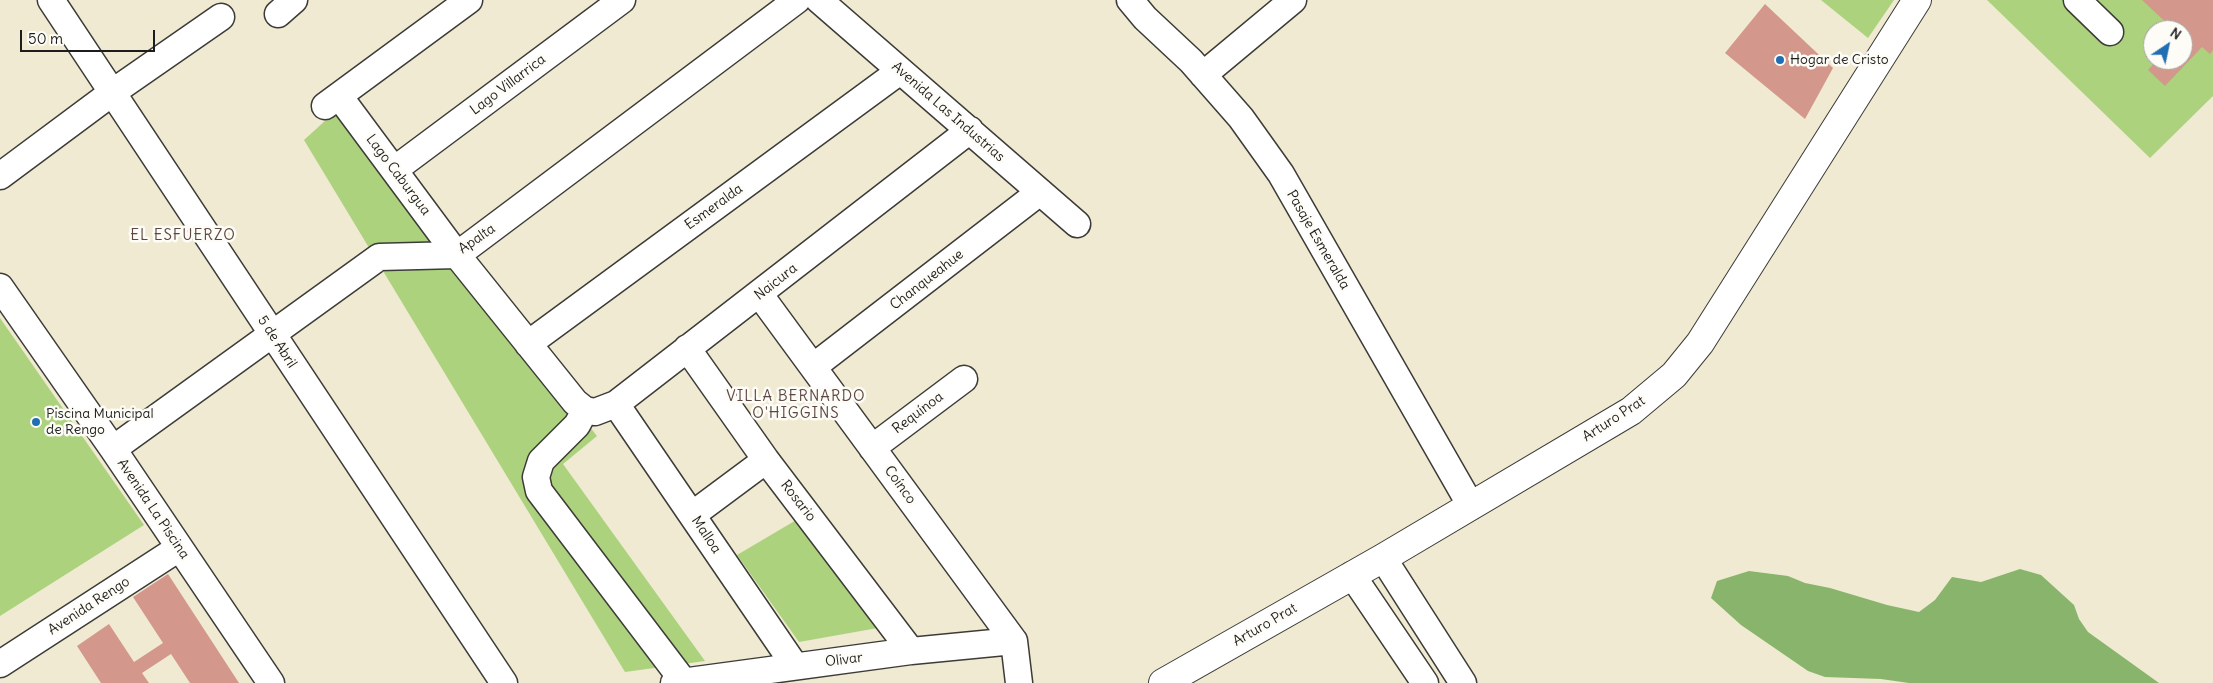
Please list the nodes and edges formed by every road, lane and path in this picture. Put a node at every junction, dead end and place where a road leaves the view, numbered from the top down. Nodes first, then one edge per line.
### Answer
1 (51, 0) edge
2 (469, 0) edge
3 (622, 0) edge
4 (797, 0) edge
5 (819, 0) edge
6 (1130, 0) edge
7 (1293, 0) edge
8 (1917, 0) edge
9 (2077, 0) edge
10 (221, 17) dead end
11 (2110, 32) dead end
12 (900, 71) junction
13 (1203, 74) junction
14 (113, 92) junction
15 (970, 130) junction
16 (394, 170) junction
17 (0, 176) edge
18 (1040, 192) junction
19 (1077, 224) dead end
20 (457, 255) junction
21 (0, 287) edge
22 (760, 295) junction
23 (272, 335) junction
24 (528, 344) junction
25 (687, 348) junction
26 (813, 367) junction
27 (964, 379) dead end
28 (616, 404) junction
29 (580, 406) junction
30 (872, 448) junction
31 (113, 449) junction
32 (766, 460) junction
33 (1471, 506) junction
34 (692, 515) junction
35 (174, 540) junction
36 (1383, 558) junction
37 (1352, 576) junction
38 (1014, 641) junction
39 (0, 642) edge
40 (911, 651) junction
41 (0, 664) edge
42 (795, 666) junction
43 (1414, 679) edge
44 (679, 682) edge
45 (271, 683) edge
46 (504, 683) edge
47 (1019, 683) edge
48 (1163, 683) edge
49 (1463, 683) edge

1 - 14 street, 5 de Abril
2 - 16 street, Lago Caburgua
3 - 16 street, Lago Villarrica
4 - 20 street, Apalta
5 - 12 street, Avenida Las Industrias
6 - 13 street, Pasaje Esmeralda
7 - 13 street
8 - 33 main road, Arturo Prat
9 - 11 street
10 - 14 street
12 - 15 street, Avenida Las Industrias
12 - 24 street, Esmeralda
13 - 33 street, Pasaje Esmeralda
14 - 17 street
14 - 23 street, 5 de Abril
15 - 18 street, Avenida Las Industrias
15 - 22 street, Naicura
16 - 20 street, Lago Caburgua
18 - 19 street, Avenida Las Industrias
18 - 26 street, Chanqueahue
20 - 23 street, Apalta
20 - 24 street
21 - 31 street, Avenida La Piscina
22 - 25 street, Naicura
22 - 26 street, Coínco
23 - 31 street, Apalta
23 - 46 street, 5 de Abril
24 - 29 street
25 - 28 street, Naicura
25 - 32 street, Rosario
26 - 30 street, Coínco
27 - 30 street, Requínoa
28 - 29 street, Naicura
28 - 34 street, Malloa
29 - 44 street
30 - 38 street, Coínco
31 - 35 street, Avenida La Piscina
32 - 34 street
32 - 40 street, Rosario
33 - 36 main road, Arturo Prat
34 - 42 street, Malloa
35 - 39 street, Avenida Rengo
35 - 41 street, Avenida Rengo
35 - 45 street, Avenida La Piscina
36 - 37 main road, Arturo Prat
36 - 49 street
37 - 43 street
37 - 48 main road, Arturo Prat
38 - 40 street, Olivar
38 - 47 street, Coínco
40 - 42 street, Olivar
42 - 44 street, Olivar

